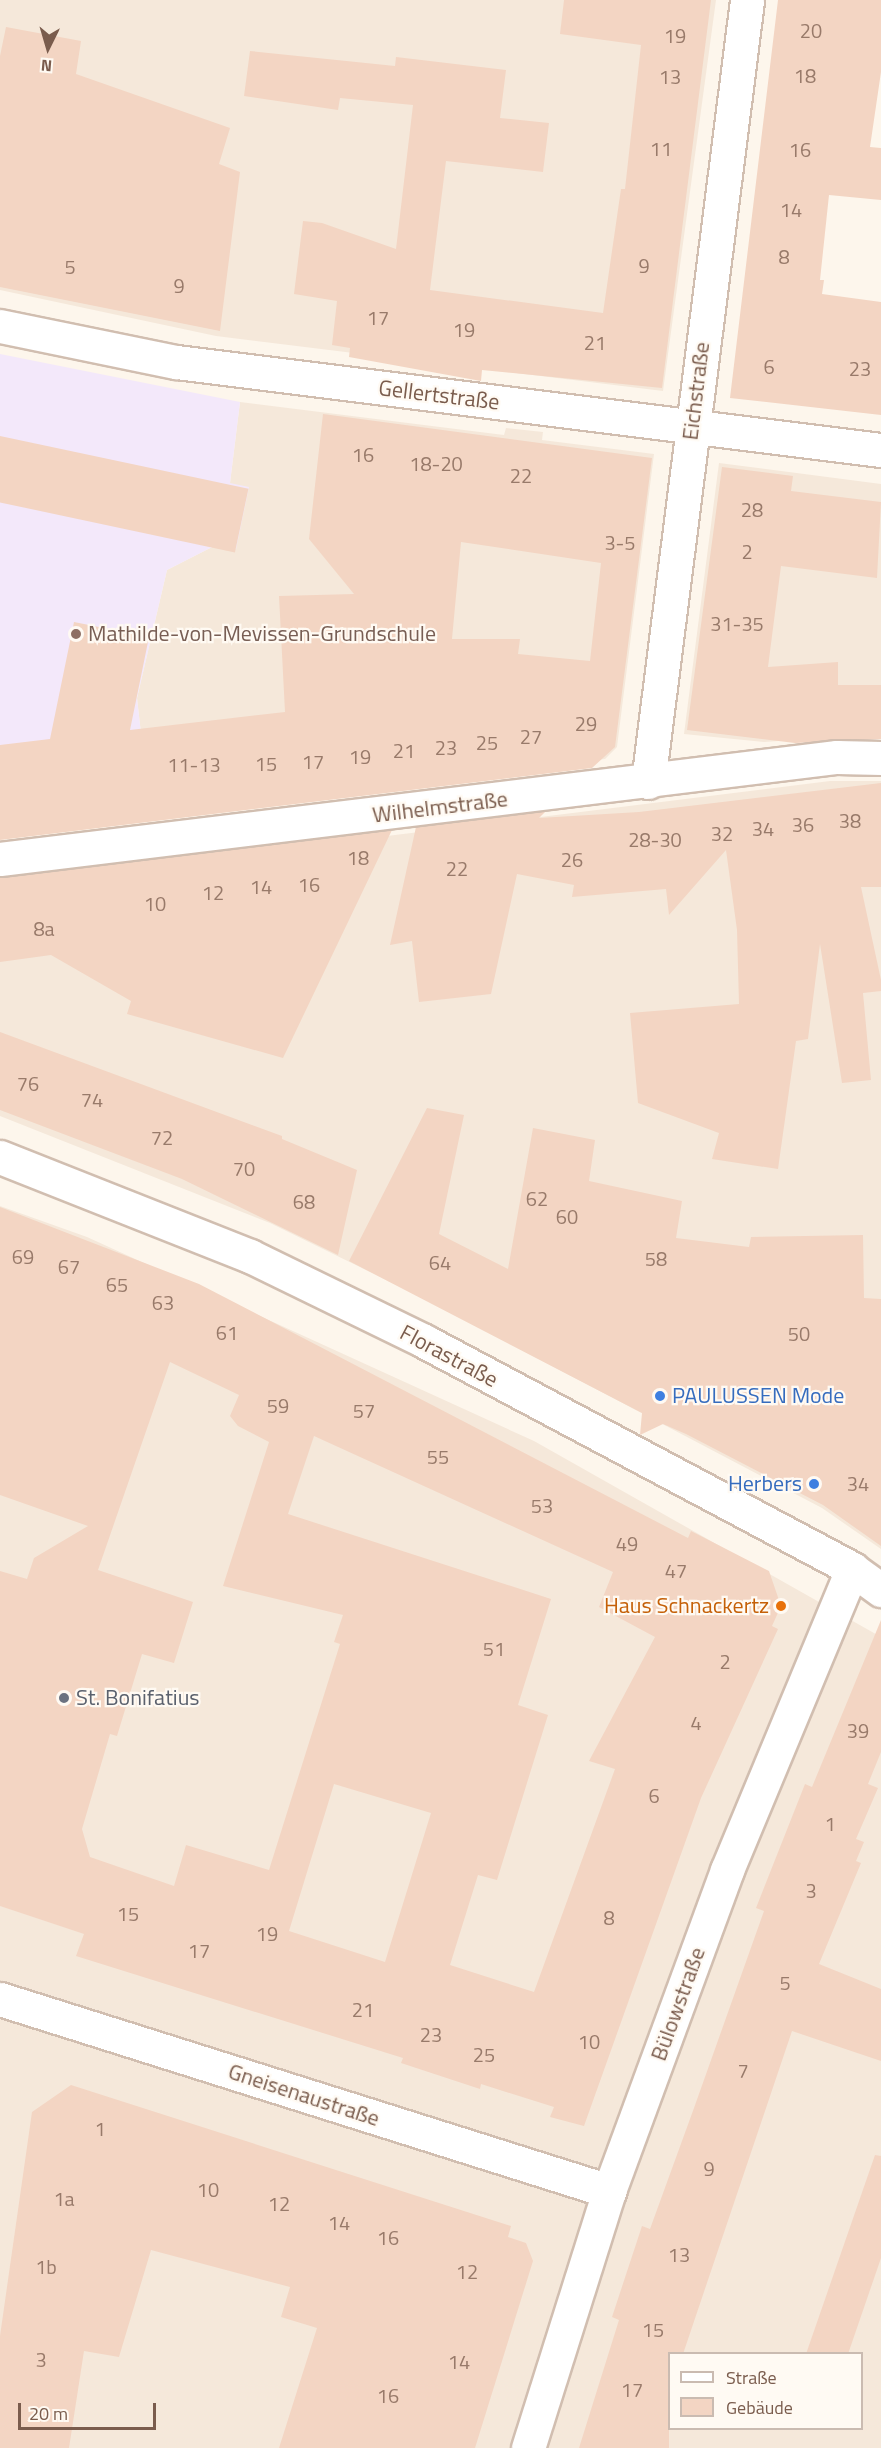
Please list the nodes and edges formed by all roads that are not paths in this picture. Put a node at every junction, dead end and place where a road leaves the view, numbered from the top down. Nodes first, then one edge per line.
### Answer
1 (747, 0) edge
2 (0, 326) edge
3 (691, 427) junction
4 (881, 450) edge
5 (881, 758) edge
6 (648, 782) junction
7 (0, 859) edge
8 (0, 1157) edge
9 (852, 1569) junction
10 (881, 1590) edge
11 (0, 1999) edge
12 (609, 2192) junction
13 (528, 2448) edge

1 - 3 street, Eichstraße
2 - 3 street, Gellertstraße
3 - 4 street, Gellertstraße
3 - 6 street, Eichstraße
5 - 6 street, Wilhelmstraße
6 - 7 street, Wilhelmstraße
8 - 9 street, Florastraße
9 - 10 street, Florastraße
9 - 12 street, Bülowstraße
11 - 12 street, Gneisenaustraße
12 - 13 street, Bülowstraße

